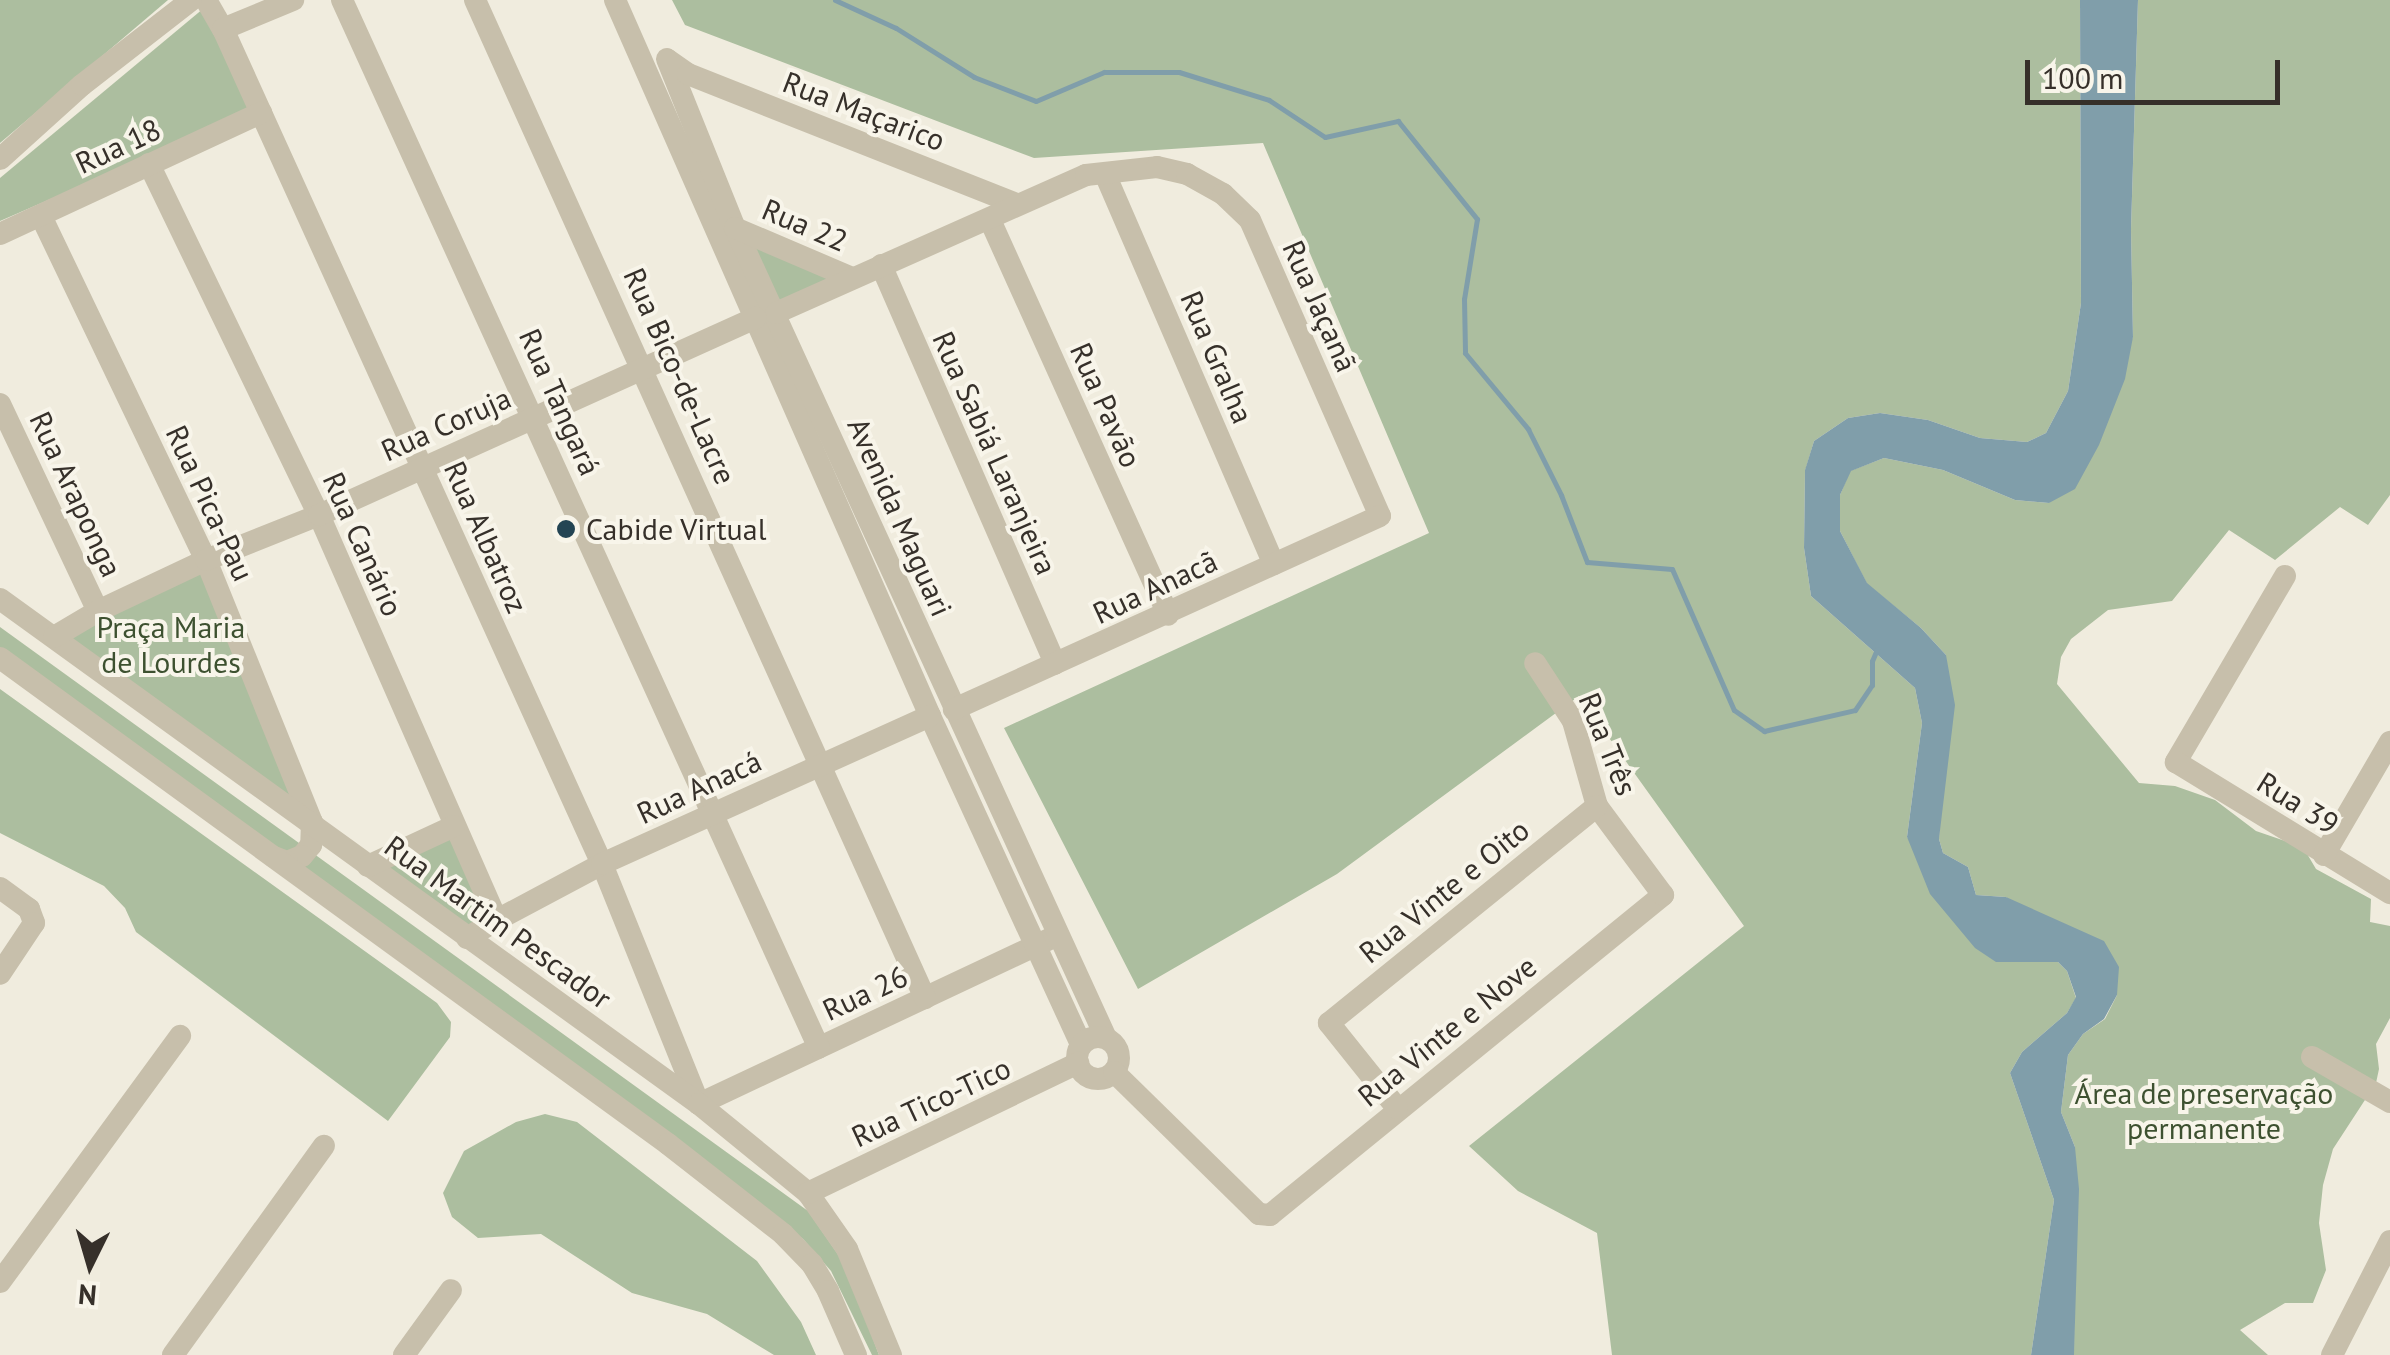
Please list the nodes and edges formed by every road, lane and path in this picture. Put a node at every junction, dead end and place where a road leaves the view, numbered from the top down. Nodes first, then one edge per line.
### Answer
1 (191, 0) edge
2 (206, 0) edge
3 (292, 0) edge
4 (342, 0) edge
5 (474, 0) edge
6 (615, 0) edge
7 (223, 29) junction
8 (628, 32) junction
9 (667, 59) junction
10 (643, 64) junction
11 (682, 78) junction
12 (653, 87) junction
13 (261, 114) junction
14 (0, 159) edge
15 (149, 164) junction
16 (1157, 167) joint
17 (1106, 174) junction
18 (1017, 204) junction
19 (41, 216) junction
20 (990, 220) junction
21 (735, 228) junction
22 (0, 234) edge
23 (881, 264) junction
24 (852, 278) junction
25 (766, 316) junction
26 (644, 369) junction
27 (0, 404) edge
28 (534, 417) junction
29 (422, 467) junction
30 (319, 514) junction
31 (1380, 516) joint
32 (206, 560) junction
33 (1274, 564) junction
34 (2285, 576) dead end
35 (0, 599) edge
36 (98, 610) junction
37 (1168, 615) junction
38 (54, 638) junction
39 (0, 658) edge
40 (1536, 663) dead end
41 (1055, 664) junction
42 (954, 709) junction
43 (930, 716) junction
44 (2390, 742) edge
45 (820, 764) junction
46 (1597, 806) junction
47 (711, 814) junction
48 (312, 822) junction
49 (454, 826) junction
50 (2324, 855) junction
51 (271, 856) junction
52 (602, 864) junction
53 (368, 866) junction
54 (0, 888) edge
55 (2390, 893) edge
56 (1663, 895) joint
57 (498, 920) junction
58 (467, 938) junction
59 (1046, 941) junction
60 (0, 974) edge
61 (925, 998) junction
62 (180, 1036) dead end
63 (1106, 1038) junction
64 (819, 1048) junction
65 (1080, 1054) junction
66 (2312, 1058) dead end
67 (1114, 1072) junction
68 (2390, 1102) edge
69 (699, 1104) junction
70 (1397, 1108) junction
71 (324, 1146) dead end
72 (808, 1194) junction
73 (2390, 1241) edge
74 (0, 1282) edge
75 (451, 1290) dead end
76 (173, 1355) edge
77 (404, 1355) edge
78 (856, 1355) edge
79 (891, 1355) edge
80 (2332, 1355) edge

1 - 14 street
2 - 7 street, Rua Albatroz
3 - 7 street
4 - 28 street, Rua Tangará
5 - 26 street, Rua Bico-de-Lacre
6 - 8 street, Avenida Maguari
7 - 13 street, Rua Albatroz
8 - 9 street
8 - 10 street, Avenida Maguari
9 - 10 street
9 - 11 street, Rua Maçarico
10 - 12 street, Avenida Maguari
11 - 12 street
11 - 18 street, Rua Maçarico
11 - 21 street, Avenida Maguari
12 - 25 street, Avenida Maguari
13 - 15 street, Rua 18
13 - 29 street, Rua Albatroz
15 - 19 street, Rua 18
15 - 30 street, Rua Canário
16 - 17 street, Rua Coruja
16 - 31 street, Rua Jaçanã
17 - 18 street, Rua Coruja
17 - 33 street, Rua Gralha
18 - 20 street, Rua Coruja
19 - 22 street, Rua 18
19 - 32 street, Rua Pica-Pau
20 - 23 street, Rua Coruja
20 - 37 street, Rua Pavão
21 - 24 street, Rua 22
21 - 25 street, Avenida Maguari
23 - 24 street, Rua Coruja
23 - 41 street, Rua Sabiá Laranjeira
24 - 25 street, Rua Coruja
25 - 26 street, Rua Coruja
25 - 42 street, Avenida Maguari
25 - 43 street, Avenida Maguari
26 - 28 street, Rua Coruja
26 - 45 street, Rua Bico-de-Lacre
27 - 36 street, Rua Araponga
28 - 29 street, Rua Coruja
28 - 47 street, Rua Tangará
29 - 30 street, Rua Coruja
29 - 52 street, Rua Albatroz
30 - 32 street, Rua Coruja
30 - 49 street, Rua Canário
31 - 33 street, Rua Anacã
32 - 36 street, Rua Coruja
32 - 48 street, Rua Pica-Pau
33 - 37 street, Rua Anacã
34 - 50 street, Rua 39
35 - 38 street, Rua Martim Pescador
36 - 38 street, Rua Coruja
37 - 41 street, Rua Anacã
38 - 48 street, Rua Martim Pescador
39 - 51 street
40 - 46 street, Rua Três
41 - 42 street, Rua Anacã
42 - 59 street, Avenida Maguari
43 - 45 street, Rua Anacá
43 - 59 street, Avenida Maguari
44 - 50 street
45 - 47 street, Rua Anacá
45 - 61 street, Rua Bico-de-Lacre
46 - 56 street, Rua Três
46 - 70 street, Rua Vinte e Oito
47 - 52 street, Rua Anacá
47 - 64 street, Rua Tangará
48 - 51 street
48 - 53 street, Rua Martim Pescador
49 - 53 street
49 - 57 street, Rua Canário
50 - 55 street, Rua 39
51 - 78 street
52 - 57 street, Rua Anacá
52 - 69 street, Rua Albatroz
53 - 58 street, Rua Martim Pescador
54 - 60 street
56 - 70 street, Rua Vinte e Nove
57 - 58 street
58 - 69 street, Rua Martim Pescador
59 - 61 street, Rua 26
59 - 63 street, Avenida Maguari
59 - 65 street, Avenida Maguari
61 - 64 street, Rua 26
62 - 74 street
63 - 65 street
63 - 67 street
64 - 69 street, Rua 26
65 - 67 street
65 - 72 street, Rua Tico-Tico
66 - 68 street
67 - 70 street, Rua Vinte e Nove
69 - 72 street, Rua Martim Pescador
71 - 76 street
72 - 79 street, Rua Martim Pescador
73 - 80 street
75 - 77 street

